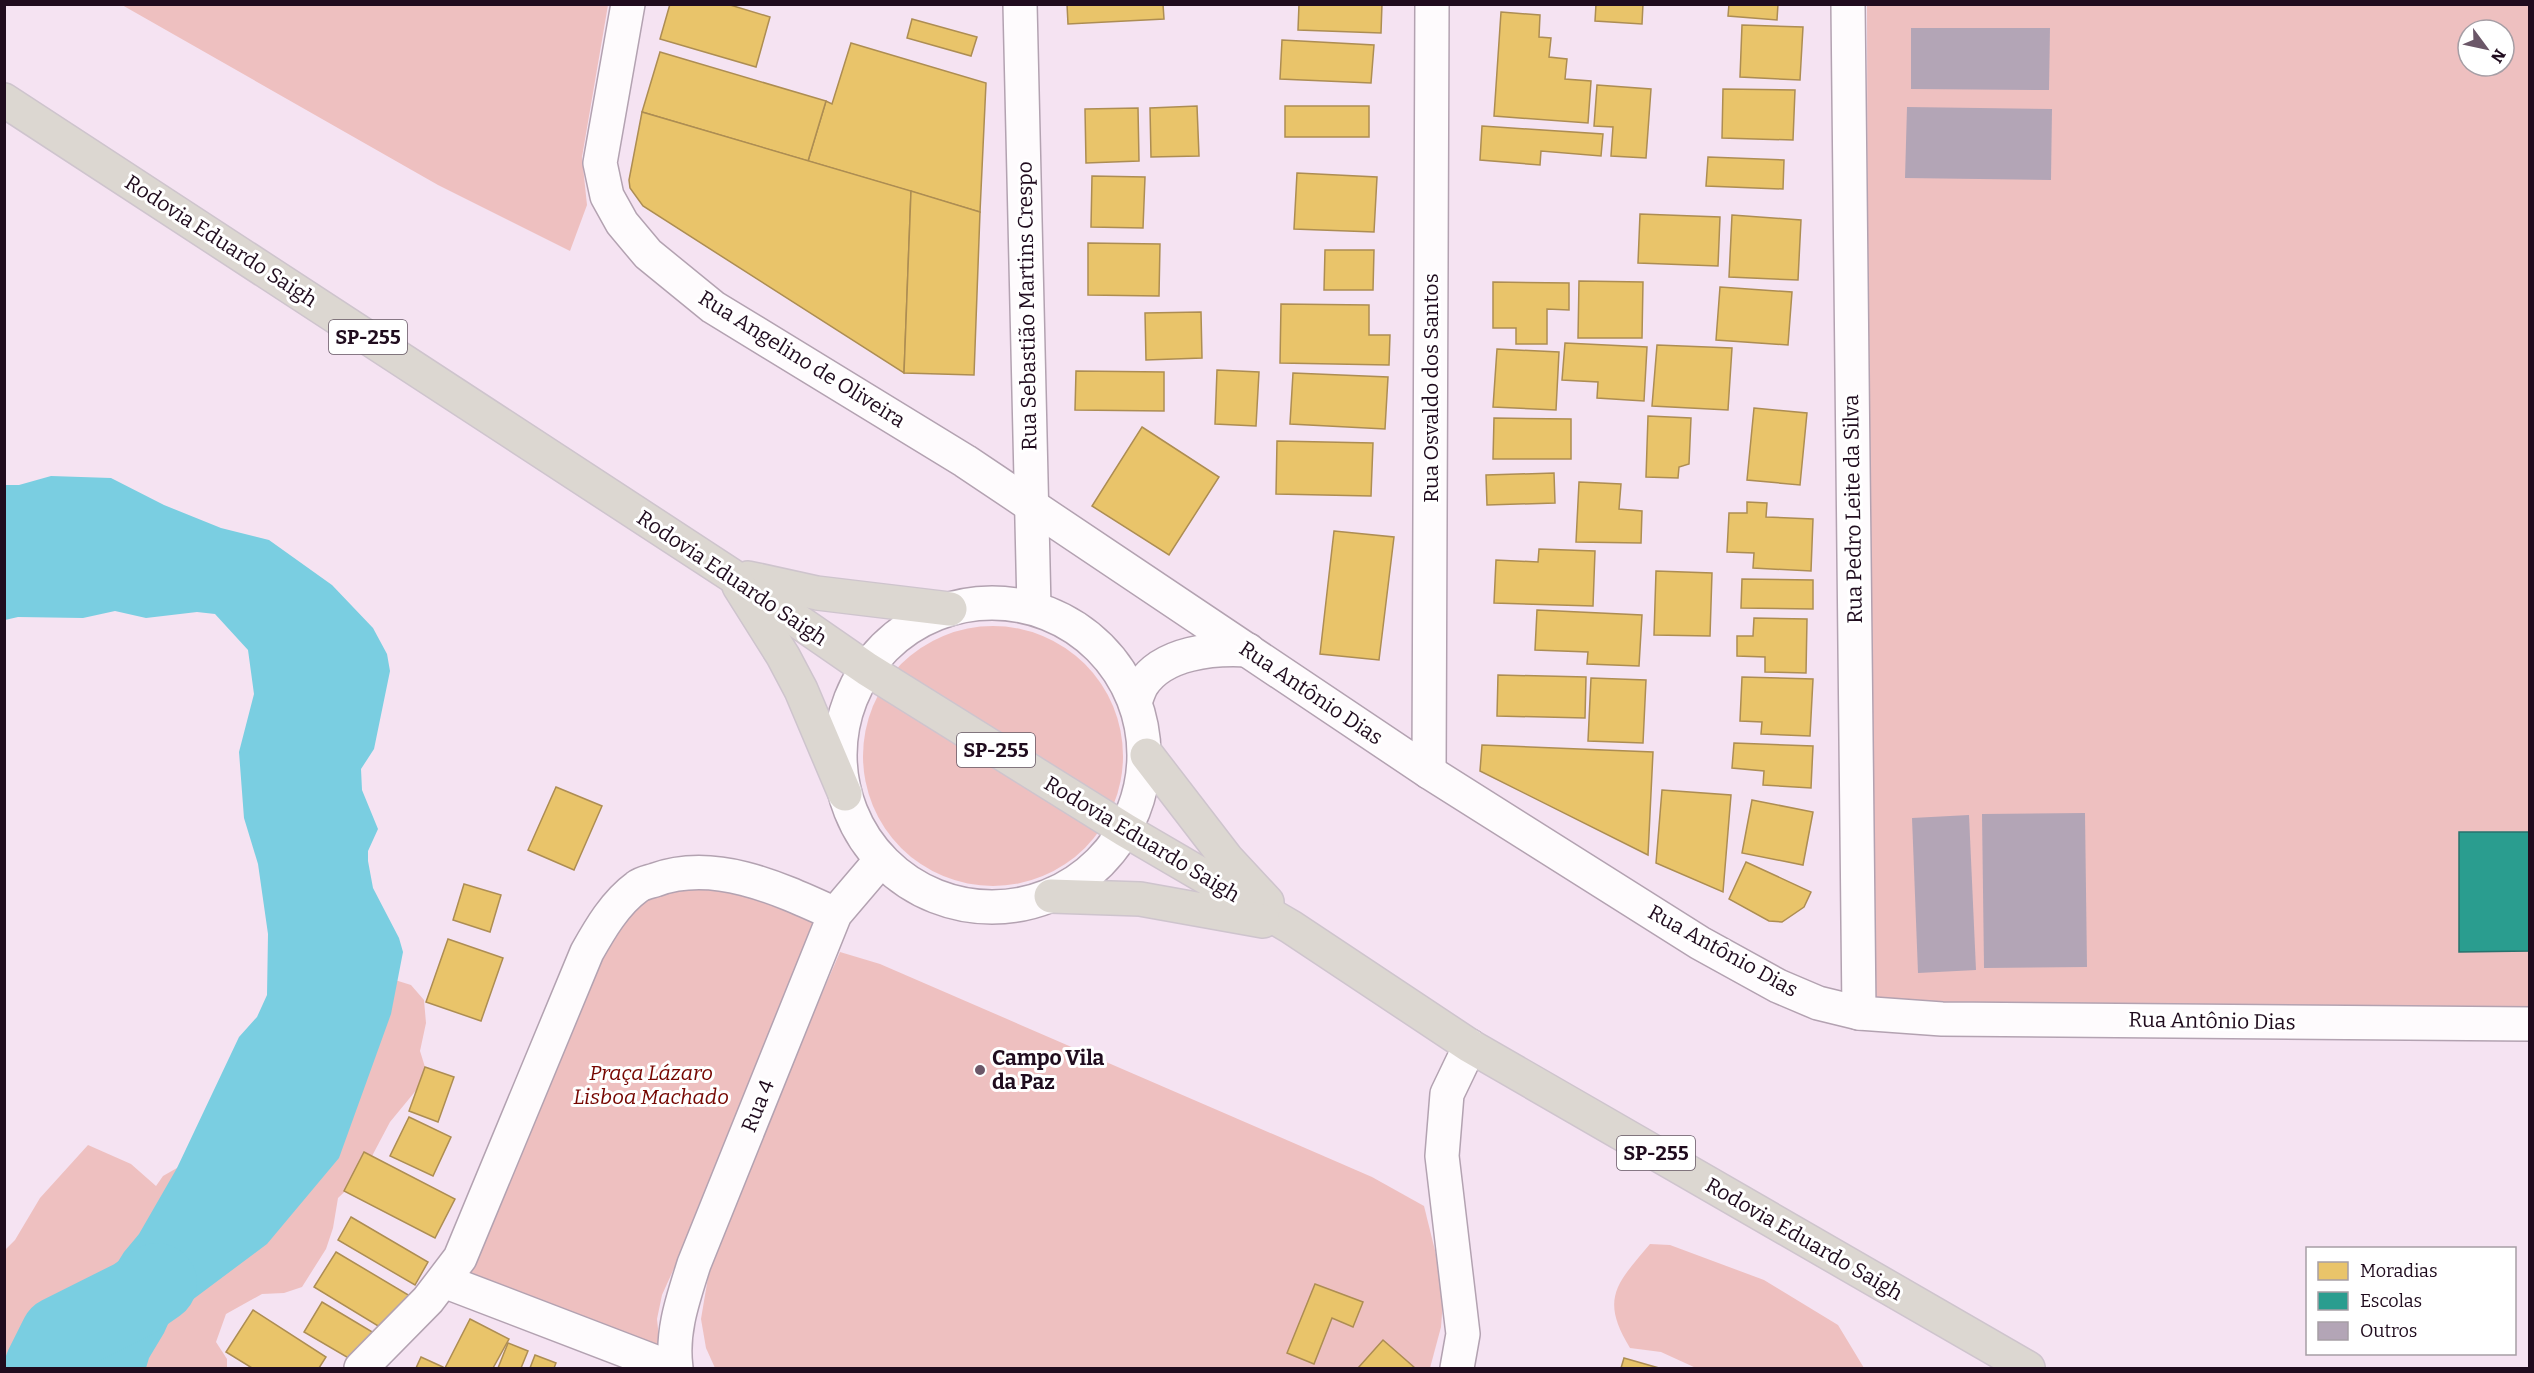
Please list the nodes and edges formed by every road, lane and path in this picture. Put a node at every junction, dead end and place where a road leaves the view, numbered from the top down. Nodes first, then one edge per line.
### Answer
1 (628, 4) edge
2 (1020, 4) edge
3 (1432, 4) edge
4 (1848, 4) edge
5 (4, 100) edge
6 (1032, 507) junction
7 (731, 575) junction
8 (1034, 608) junction
9 (950, 609) junction
10 (1248, 650) junction
11 (867, 669) junction
12 (1135, 702) junction
13 (1147, 755) junction
14 (1430, 772) junction
15 (845, 794) junction
16 (1125, 830) junction
17 (881, 860) junction
18 (1051, 896) junction
19 (835, 914) junction
20 (1291, 927) junction
21 (1859, 1013) junction
22 (2529, 1024) edge
23 (1470, 1046) junction
24 (444, 1281) junction
25 (361, 1368) edge
26 (671, 1368) edge
27 (676, 1368) edge
28 (1457, 1368) edge
29 (2028, 1368) edge

1 - 6 street, Rua Angelino de Oliveira
2 - 6 street, Rua Sebastião Martins Crespo
3 - 14 street, Rua Osvaldo dos Santos
4 - 21 street, Rua Pedro Leite da Silva
5 - 7 highway, Rodovia Eduardo Saigh / SP-255
6 - 8 street, Rua Sebastião Martins Crespo
6 - 10 street, Rua Antônio Dias
7 - 9 highway
7 - 11 highway, Rodovia Eduardo Saigh / SP-255
7 - 15 highway
8 - 9 street
8 - 12 street
9 - 11 street
10 - 12 street
10 - 14 street, Rua Antônio Dias
11 - 15 street
11 - 16 highway, Rodovia Eduardo Saigh / SP-255
12 - 13 street
13 - 16 street
13 - 20 highway
14 - 21 street, Rua Antônio Dias
15 - 17 street
16 - 18 street
16 - 20 highway, Rodovia Eduardo Saigh / SP-255
17 - 18 street
17 - 19 street, Rua 4
18 - 20 highway
19 - 24 street
19 - 27 street, Rua 4
20 - 23 highway, Rodovia Eduardo Saigh / SP-255
21 - 22 street, Rua Antônio Dias
23 - 28 street
23 - 29 highway, Rodovia Eduardo Saigh / SP-255
24 - 25 street
24 - 26 street

